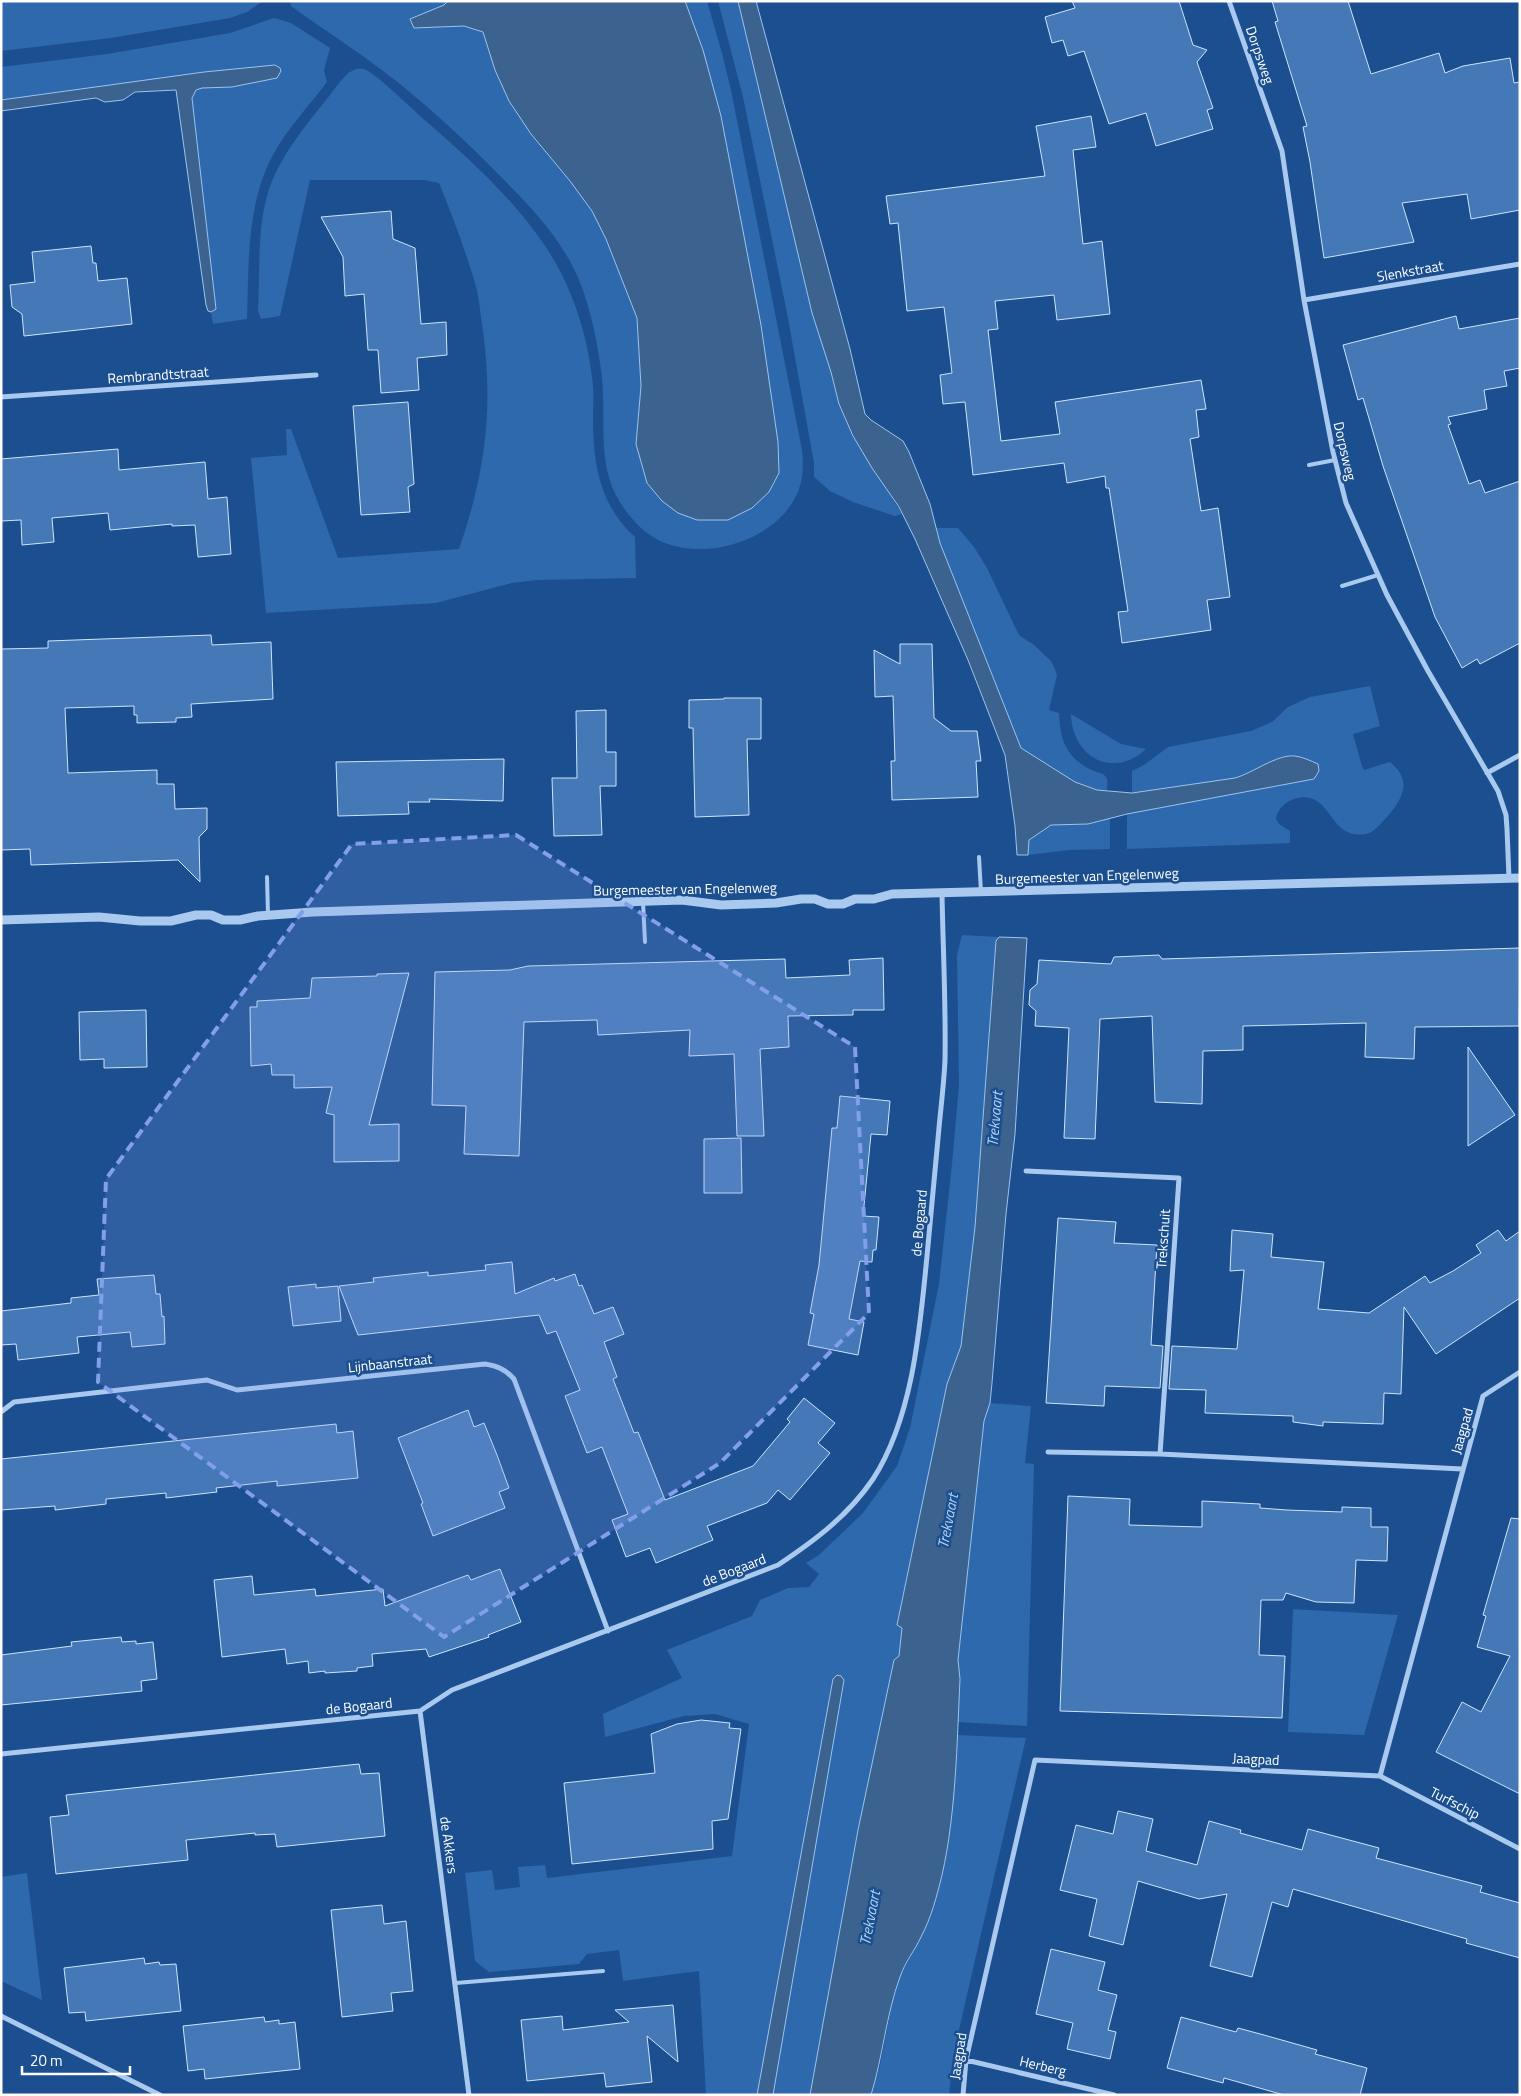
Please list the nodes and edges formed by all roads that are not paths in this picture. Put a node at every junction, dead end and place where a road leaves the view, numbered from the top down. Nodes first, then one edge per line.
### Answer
1 (1229, 1) edge
2 (1520, 264) edge
3 (1304, 300) junction
4 (316, 375) dead end
5 (1, 397) edge
6 (1335, 460) junction
7 (1309, 465) dead end
8 (1378, 575) junction
9 (1342, 586) dead end
10 (1520, 755) edge
11 (1487, 773) junction
12 (980, 857) dead end
13 (267, 877) dead end
14 (1509, 878) junction
15 (1520, 878) edge
16 (981, 892) junction
17 (942, 894) junction
18 (643, 902) junction
19 (268, 916) junction
20 (1, 920) edge
21 (645, 942) dead end
22 (1026, 1170) dead end
23 (1520, 1372) edge
24 (1, 1412) edge
25 (1048, 1452) dead end
26 (1160, 1454) junction
27 (1462, 1469) junction
28 (608, 1631) junction
29 (420, 1711) junction
30 (1, 1754) edge
31 (1380, 1776) junction
32 (1520, 1849) edge
33 (603, 1971) dead end
34 (456, 1983) junction
35 (1, 2016) edge
36 (966, 2060) junction
37 (160, 2095) edge
38 (469, 2095) edge
39 (964, 2095) edge
40 (1114, 2095) edge

1 - 3 street, Dorpsweg
2 - 3 street, Slenkstraat
3 - 6 street, Dorpsweg
4 - 5 street, Rembrandtstraat
6 - 7 lane
6 - 8 street, Dorpsweg
8 - 9 lane
8 - 11 street, Dorpsweg
10 - 11 street
11 - 14 street, Dorpsweg
12 - 16 lane
13 - 19 lane
14 - 15 street, Burgemeester van Engelenweg
14 - 16 street, Burgemeester van Engelenweg
16 - 17 street, Burgemeester van Engelenweg
17 - 18 street, Burgemeester van Engelenweg
17 - 28 street, de Bogaard
18 - 19 street, Burgemeester van Engelenweg
18 - 21 lane
19 - 20 street, Burgemeester van Engelenweg
22 - 26 street, Trekschuit
23 - 27 street, Jaagpad
24 - 28 street, Lijnbaanstraat
25 - 26 street
26 - 27 street
27 - 31 street, Jaagpad
28 - 29 street, de Bogaard
29 - 30 street, de Bogaard
29 - 34 street, de Akkers
31 - 32 street, Turfschip
31 - 36 street, Jaagpad
33 - 34 lane
34 - 38 street, de Akkers
35 - 37 street
36 - 39 street, Jaagpad
36 - 40 street, Herberg

